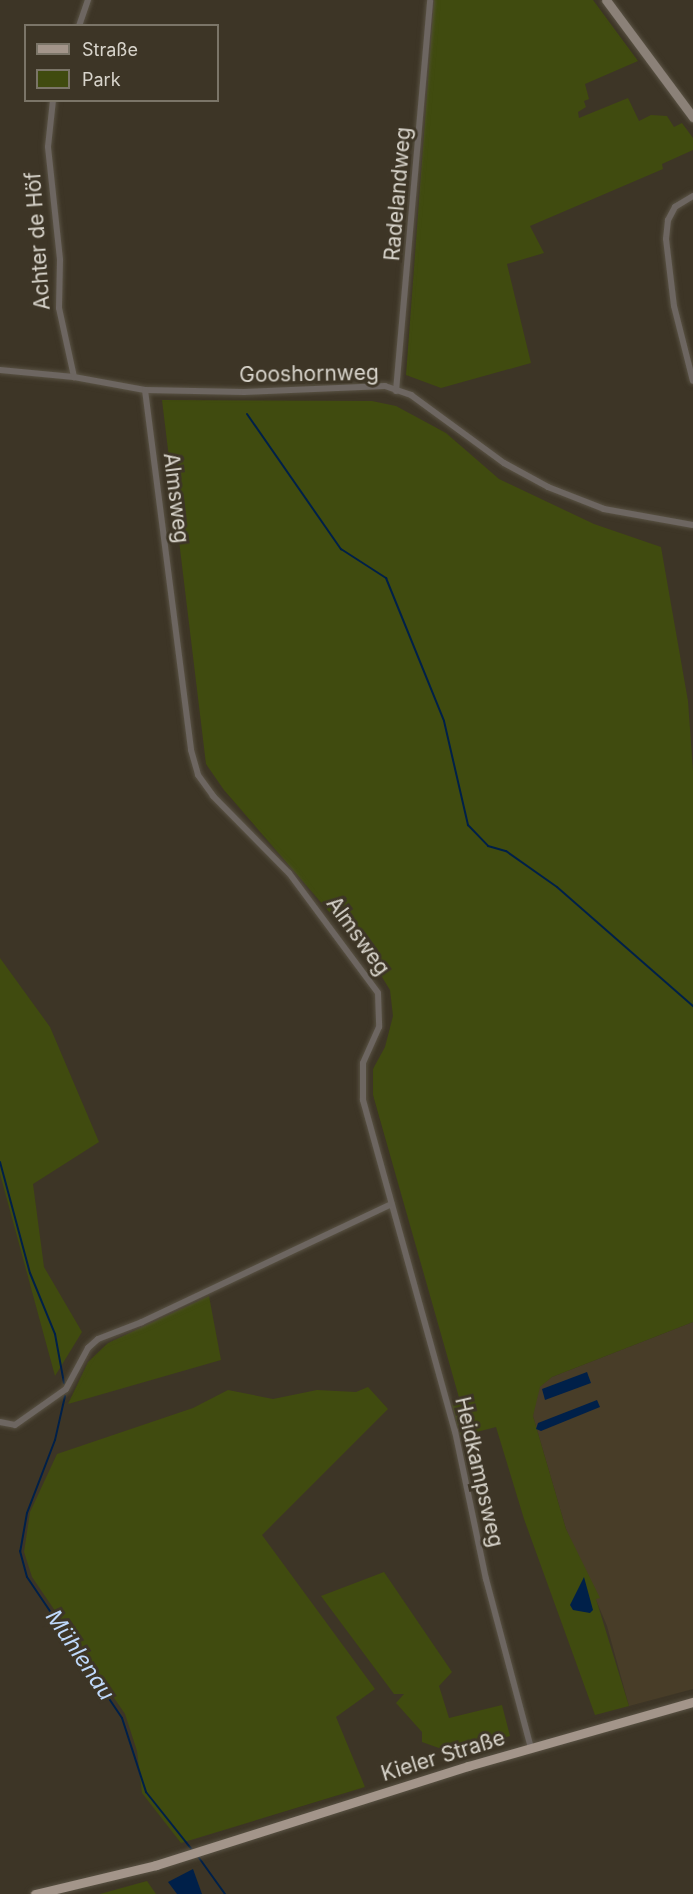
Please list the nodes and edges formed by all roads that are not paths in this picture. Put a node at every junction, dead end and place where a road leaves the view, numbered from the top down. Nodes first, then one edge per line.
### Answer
1 (88, 0) edge
2 (430, 0) edge
3 (606, 0) edge
4 (80, 24) edge
5 (54, 102) edge
6 (693, 117) edge
7 (693, 196) edge
8 (0, 370) edge
9 (74, 377) junction
10 (693, 381) edge
11 (146, 390) junction
12 (396, 391) junction
13 (693, 525) edge
14 (392, 1204) junction
15 (0, 1422) edge
16 (693, 1702) edge
17 (531, 1748) junction
18 (35, 1894) edge

1 - 4 street
2 - 12 street, Radelandweg
3 - 6 main road
5 - 9 street, Achter de Höf
7 - 10 street
8 - 9 street, Gooshornweg
9 - 11 street, Gooshornweg
11 - 12 street, Gooshornweg
11 - 14 street, Almsweg
12 - 13 street, Gooshornweg
14 - 15 street
14 - 17 street, Heidkampsweg
16 - 17 main road, Kieler Straße
17 - 18 main road, Kieler Straße

